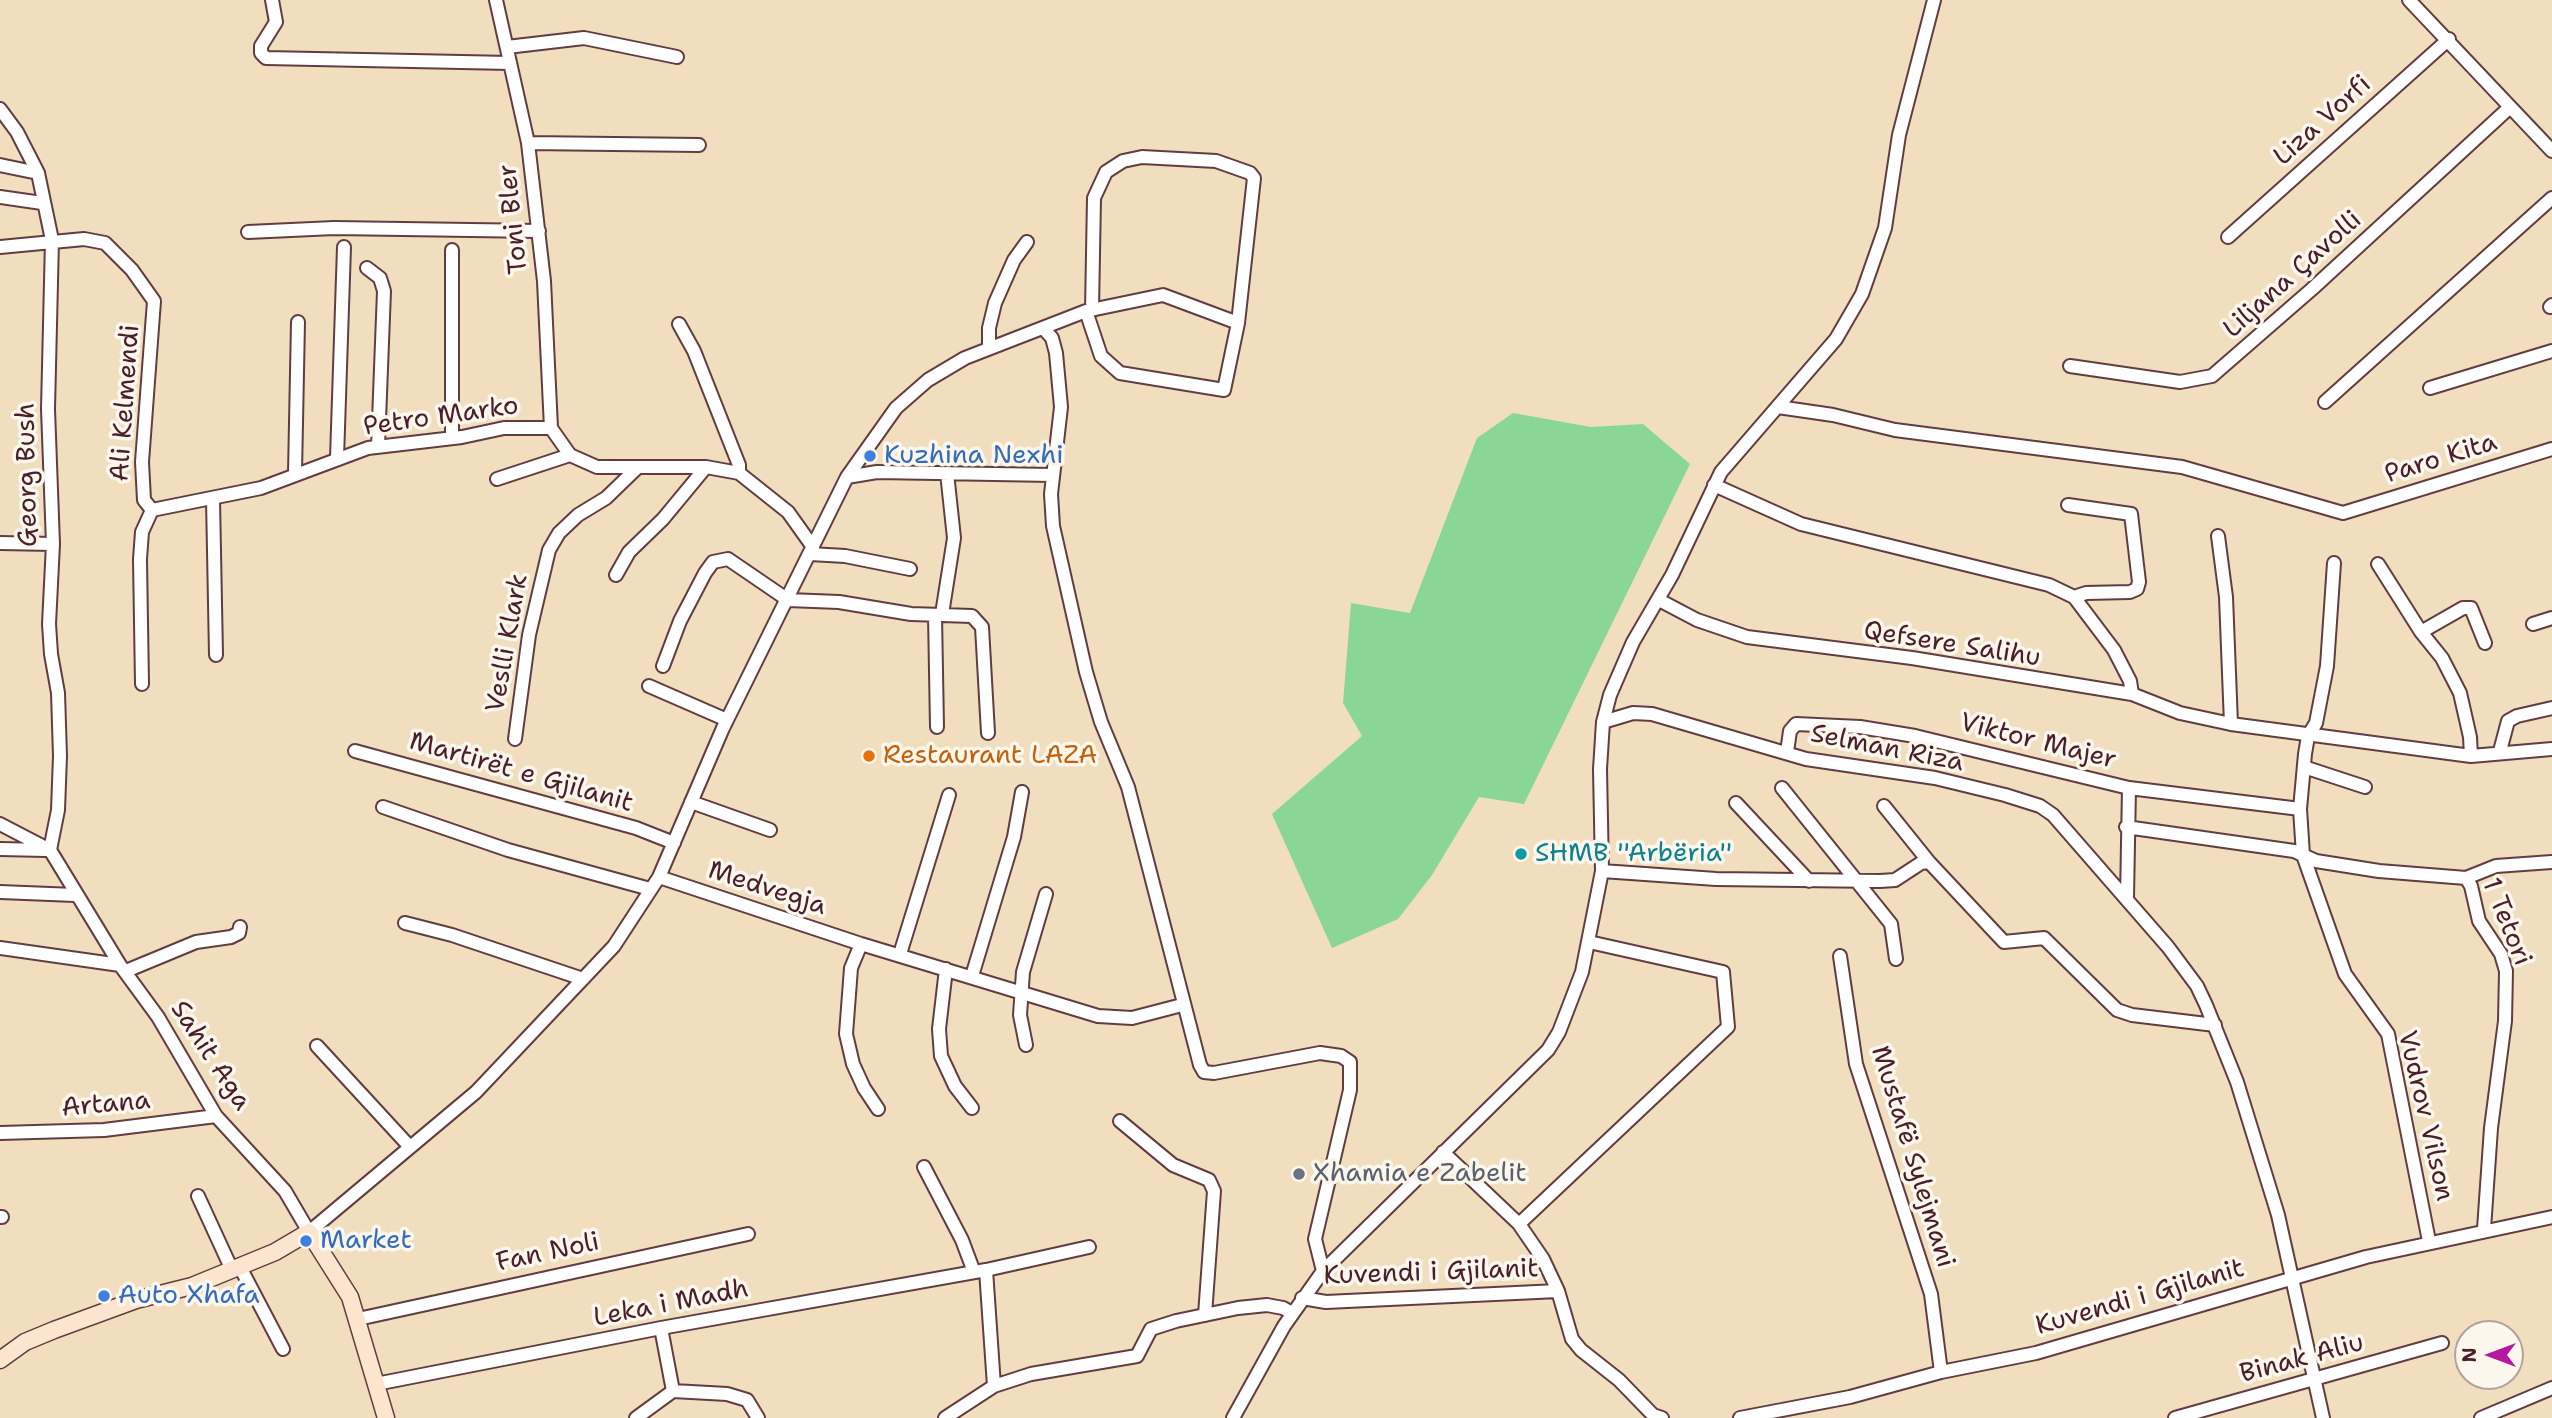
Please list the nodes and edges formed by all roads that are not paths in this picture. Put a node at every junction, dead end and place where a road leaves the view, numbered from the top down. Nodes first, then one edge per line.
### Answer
1 (272, 0) edge
2 (496, 0) edge
3 (1934, 0) edge
4 (2409, 0) edge
5 (2448, 39) junction
6 (507, 47) junction
7 (677, 57) dead end
8 (510, 63) junction
9 (2509, 108) junction
10 (0, 109) edge
11 (528, 143) junction
12 (699, 145) dead end
13 (2552, 151) edge
14 (0, 164) edge
15 (37, 173) junction
16 (0, 197) edge
17 (2552, 198) edge
18 (42, 203) junction
19 (539, 231) junction
20 (248, 232) dead end
21 (2228, 237) dead end
22 (52, 240) junction
23 (1027, 242) dead end
24 (0, 247) edge
25 (344, 247) dead end
26 (452, 250) dead end
27 (367, 268) dead end
28 (1089, 310) junction
29 (298, 322) dead end
30 (1238, 323) junction
31 (679, 324) dead end
32 (1043, 328) junction
33 (989, 348) junction
34 (2552, 351) edge
35 (2070, 366) dead end
36 (2430, 388) dead end
37 (2325, 402) dead end
38 (1778, 407) junction
39 (551, 428) junction
40 (452, 438) junction
41 (379, 446) junction
42 (2552, 449) edge
43 (570, 455) junction
44 (337, 458) junction
45 (706, 467) junction
46 (636, 469) junction
47 (295, 473) junction
48 (739, 473) junction
49 (947, 473) junction
50 (1053, 475) junction
51 (847, 477) junction
52 (497, 478) dead end
53 (1714, 485) junction
54 (213, 499) junction
55 (2068, 505) dead end
56 (152, 510) junction
57 (2218, 536) dead end
58 (0, 543) edge
59 (53, 544) junction
60 (812, 551) junction
61 (2334, 563) dead end
62 (2378, 564) dead end
63 (911, 569) dead end
64 (616, 575) dead end
65 (2074, 597) junction
66 (788, 600) junction
67 (1659, 600) junction
68 (938, 615) junction
69 (2552, 618) edge
70 (2533, 624) dead end
71 (2421, 632) junction
72 (2485, 643) dead end
73 (216, 655) dead end
74 (663, 666) dead end
75 (142, 684) dead end
76 (649, 686) dead end
77 (2132, 694) junction
78 (2552, 708) edge
79 (727, 720) junction
80 (1603, 722) junction
81 (2231, 724) junction
82 (937, 727) dead end
83 (988, 733) dead end
84 (2308, 736) junction
85 (515, 739) dead end
86 (2552, 749) edge
87 (355, 751) dead end
88 (2500, 751) junction
89 (1787, 752) junction
90 (2471, 756) junction
91 (2304, 767) junction
92 (2365, 787) dead end
93 (1783, 788) dead end
94 (2129, 788) junction
95 (1022, 792) dead end
96 (949, 795) dead end
97 (691, 802) junction
98 (1736, 803) dead end
99 (1884, 806) dead end
100 (383, 807) dead end
101 (2300, 809) junction
102 (0, 824) edge
103 (2126, 827) junction
104 (770, 830) dead end
105 (674, 843) junction
106 (0, 849) edge
107 (50, 850) junction
108 (2303, 855) junction
109 (1929, 862) junction
110 (2552, 862) edge
111 (1602, 871) junction
112 (659, 877) junction
113 (2466, 878) junction
114 (1856, 880) junction
115 (1809, 881) junction
116 (650, 889) junction
117 (0, 892) edge
118 (1046, 894) dead end
119 (75, 895) junction
120 (2127, 898) junction
121 (405, 923) dead end
122 (240, 926) dead end
123 (1589, 942) junction
124 (861, 944) junction
125 (0, 948) edge
126 (900, 954) junction
127 (1840, 956) dead end
128 (1896, 959) dead end
129 (123, 968) junction
130 (946, 969) junction
131 (972, 976) junction
132 (583, 979) junction
133 (1021, 990) junction
134 (1182, 1005) junction
135 (2215, 1025) junction
136 (317, 1045) dead end
137 (1026, 1045) dead end
138 (972, 1108) dead end
139 (878, 1109) dead end
140 (216, 1116) junction
141 (1120, 1121) dead end
142 (0, 1133) edge
143 (410, 1147) junction
144 (1443, 1152) junction
145 (925, 1167) dead end
146 (198, 1196) dead end
147 (2552, 1217) edge
148 (1520, 1223) junction
149 (2484, 1229) junction
150 (309, 1232) junction
151 (748, 1234) dead end
152 (2429, 1241) junction
153 (1089, 1247) dead end
154 (236, 1269) junction
155 (980, 1271) junction
156 (1323, 1271) junction
157 (2291, 1277) junction
158 (1558, 1291) junction
159 (1302, 1298) junction
160 (1292, 1313) junction
161 (1205, 1315) junction
162 (358, 1319) junction
163 (660, 1328) junction
164 (2442, 1343) dead end
165 (283, 1349) dead end
166 (0, 1360) edge
167 (1941, 1372) junction
168 (2314, 1379) junction
169 (376, 1384) junction
170 (994, 1386) junction
171 (2552, 1388) edge
172 (673, 1391) junction
173 (383, 1418) edge
174 (636, 1418) edge
175 (758, 1418) edge
176 (945, 1418) edge
177 (1233, 1418) edge
178 (1662, 1418) edge
179 (1740, 1418) edge
180 (2175, 1418) edge
181 (2323, 1418) edge
182 (2481, 1418) edge

1 - 8 street
2 - 6 street
3 - 38 street
4 - 5 street
5 - 9 street
5 - 21 street, Liza Vorfi
6 - 7 street
6 - 8 street
8 - 11 street
9 - 13 street
9 - 35 street, Liljana Çavolli
10 - 15 street, Georg Bush
11 - 12 street, Toni Bler
11 - 19 street, Toni Bler
14 - 15 street
15 - 18 street, Georg Bush
16 - 18 street
17 - 37 street
18 - 22 street, Georg Bush
19 - 20 street
19 - 39 street, Toni Bler
22 - 24 street, Ali Kelmendi
22 - 56 street, Ali Kelmendi
22 - 59 street, Georg Bush
23 - 33 street
25 - 44 street, Petro Marko
26 - 40 street
27 - 41 street
28 - 30 street
28 - 30 street
28 - 30 street
28 - 32 street
29 - 47 street
31 - 48 street
32 - 33 street
32 - 50 street
33 - 51 street
34 - 36 street
38 - 42 street, Paro Kita
38 - 53 street
39 - 40 street, Petro Marko
39 - 43 street
40 - 41 street, Petro Marko
41 - 44 street, Petro Marko
43 - 46 street
43 - 52 street
44 - 47 street, Petro Marko
45 - 46 street
45 - 48 street
45 - 64 street
46 - 85 street, Veslli Klark
47 - 54 street, Petro Marko
48 - 60 street
49 - 50 street
49 - 51 street
49 - 68 street
50 - 134 street
51 - 60 street
53 - 65 street
53 - 67 street
54 - 56 street, Petro Marko
54 - 73 street
55 - 65 street
56 - 75 street, Ali Kelmendi
57 - 81 street
58 - 59 street
59 - 107 street, Georg Bush
60 - 63 street
60 - 66 street
61 - 84 street, Vudrov Vilson
62 - 71 street
65 - 77 street
66 - 68 street
66 - 74 street
66 - 79 street
67 - 77 street, Qefsere Salihu
67 - 80 street
68 - 82 street
68 - 83 street
69 - 70 street
71 - 72 street
71 - 90 street
76 - 79 street
77 - 81 street, Qefsere Salihu
78 - 88 street
79 - 97 street
80 - 89 street, Selman Riza
80 - 111 street
81 - 84 street, Qefsere Salihu
84 - 90 street, Qefsere Salihu
84 - 91 street, Vudrov Vilson
86 - 88 street, Qefsere Salihu
87 - 105 street, Martirët e Gjilanit
88 - 90 street, Qefsere Salihu
89 - 94 street, Viktor Majer
89 - 120 street, Selman Riza
91 - 92 street
91 - 101 street, Vudrov Vilson
93 - 114 street
94 - 101 street, Viktor Majer
94 - 103 street
95 - 131 street
96 - 126 street
97 - 104 street
97 - 105 street
98 - 115 street
99 - 109 street
100 - 116 street
101 - 108 street, Vudrov Vilson
102 - 107 street
103 - 108 street
103 - 120 street
105 - 112 street
106 - 107 street
107 - 119 street, Sahit Aga
108 - 113 street, 1 Tetori
108 - 152 street, Vudrov Vilson
109 - 114 street
109 - 135 street
110 - 113 street
111 - 115 street
111 - 123 street
112 - 116 street
112 - 124 street, Medvegja
113 - 149 street, 1 Tetori
114 - 115 street
114 - 128 street
116 - 132 street
117 - 119 street
118 - 133 street
119 - 129 street, Sahit Aga
120 - 135 street, Selman Riza
121 - 132 street
122 - 129 street
123 - 144 street
123 - 148 street
124 - 126 street, Medvegja
124 - 139 street
125 - 129 street
126 - 130 street, Medvegja
127 - 167 street, Mustafë Sylejmani
129 - 140 street, Sahit Aga
130 - 131 street, Medvegja
130 - 138 street
131 - 133 street, Medvegja
132 - 143 street
133 - 134 street, Medvegja
133 - 137 street
134 - 156 street
135 - 157 street, Selman Riza
136 - 143 street
140 - 142 street, Artana
140 - 150 street, Sahit Aga
141 - 161 street
143 - 150 street
144 - 148 street
144 - 156 street
145 - 155 street
146 - 154 street
147 - 149 street, Kuvendi i Gjilanit
148 - 158 street
149 - 152 street, Kuvendi i Gjilanit
150 - 154 street
150 - 162 street
151 - 162 street, Fan Noli
152 - 157 street, Kuvendi i Gjilanit
153 - 155 street, Leka i Madh
154 - 165 street
154 - 166 street
155 - 163 street, Leka i Madh
155 - 170 street
156 - 159 street
157 - 167 street, Kuvendi i Gjilanit
157 - 168 street, Selman Riza
158 - 159 street, Kuvendi i Gjilanit
158 - 178 street, Kuvendi i Gjilanit
159 - 160 street
160 - 161 street
160 - 177 street
161 - 170 street
162 - 169 street
163 - 169 street, Leka i Madh
163 - 172 street
164 - 168 street, Binak Aliu
167 - 179 street, Kuvendi i Gjilanit
168 - 180 street, Binak Aliu
168 - 181 street, Selman Riza
169 - 173 street
170 - 176 street
171 - 182 street
172 - 174 street
172 - 175 street

